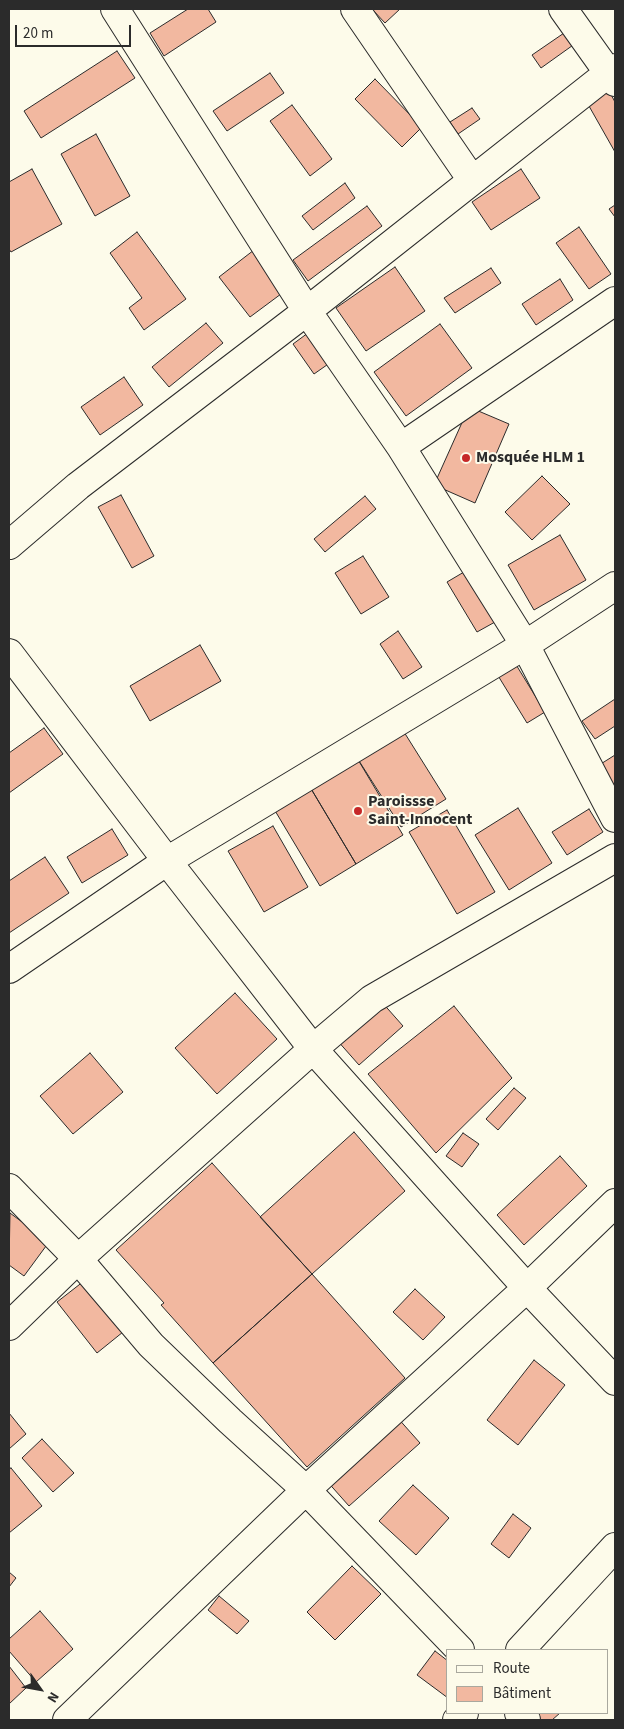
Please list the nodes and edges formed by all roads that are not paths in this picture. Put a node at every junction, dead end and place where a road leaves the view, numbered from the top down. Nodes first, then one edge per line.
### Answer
1 (115, 9) edge
2 (355, 9) edge
3 (563, 9) edge
4 (613, 74) edge
5 (472, 180) junction
6 (615, 301) edge
7 (307, 311) junction
8 (401, 447) junction
9 (9, 545) edge
10 (615, 586) edge
11 (525, 645) junction
12 (9, 653) edge
13 (615, 818) edge
14 (615, 858) edge
15 (167, 862) junction
16 (9, 969) edge
17 (313, 1049) junction
18 (9, 1188) edge
19 (615, 1202) edge
20 (78, 1258) junction
21 (527, 1288) junction
22 (9, 1326) edge
23 (615, 1381) edge
24 (306, 1490) junction
25 (615, 1547) edge
26 (459, 1649) edge
27 (521, 1649) edge
28 (67, 1720) edge

1 - 7 street
2 - 5 street
3 - 4 street
4 - 5 street
5 - 7 street
6 - 8 street
7 - 8 street
7 - 9 street
8 - 11 street
10 - 11 street
11 - 13 street
11 - 15 street
12 - 15 street
14 - 17 street
15 - 16 street
15 - 17 street
17 - 20 street
17 - 21 street
18 - 20 street
19 - 21 street
20 - 22 street
20 - 24 street
21 - 23 street
21 - 24 street
24 - 26 street
24 - 28 street
25 - 27 street

